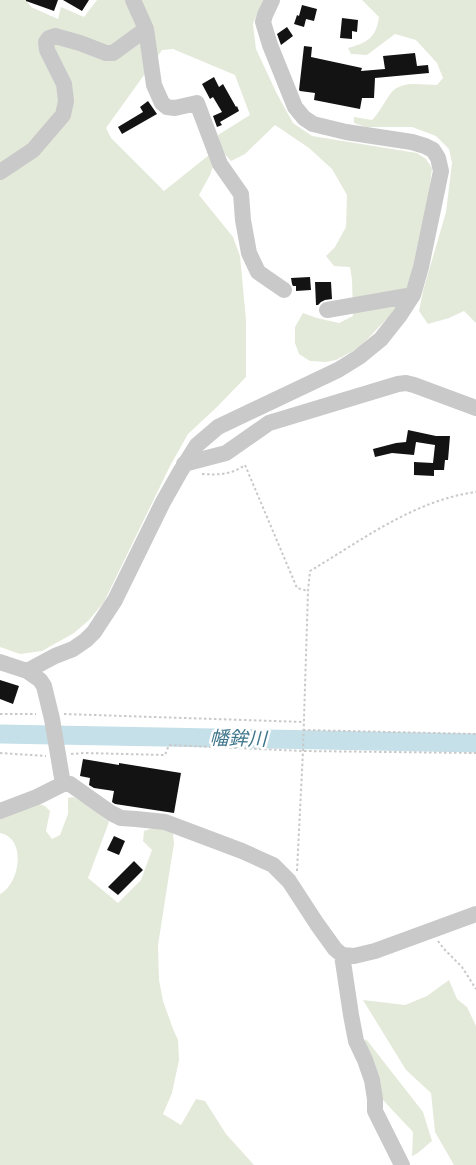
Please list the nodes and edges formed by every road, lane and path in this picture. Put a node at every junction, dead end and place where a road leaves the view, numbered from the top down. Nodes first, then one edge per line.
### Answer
1 (133, 0) edge
2 (272, 0) edge
3 (146, 28) junction
4 (0, 172) edge
5 (284, 290) dead end
6 (413, 295) junction
7 (326, 310) dead end
8 (476, 408) edge
9 (182, 468) junction
10 (476, 492) edge
11 (308, 591) junction
12 (0, 662) edge
13 (27, 671) junction
14 (0, 714) edge
15 (51, 716) junction
16 (304, 722) junction
17 (304, 730) junction
18 (476, 734) edge
19 (303, 751) junction
20 (0, 753) edge
21 (57, 754) junction
22 (476, 754) edge
23 (63, 784) junction
24 (0, 811) edge
25 (296, 890) junction
26 (476, 914) edge
27 (431, 931) junction
28 (342, 955) junction
29 (476, 989) edge
30 (402, 1165) edge

1 - 3 street
2 - 6 street
3 - 4 street
3 - 5 street
6 - 7 street
6 - 9 street
8 - 9 street
9 - 11 path
9 - 13 street
10 - 11 path
11 - 16 path
12 - 13 street
13 - 15 street
14 - 15 path
15 - 16 path
15 - 21 street
16 - 17 path
17 - 18 path
17 - 19 path
19 - 21 path
19 - 22 path
19 - 25 path
20 - 21 path
21 - 23 street
23 - 24 street
23 - 25 street
25 - 28 street
26 - 27 street
27 - 28 street
27 - 29 path
28 - 30 street

